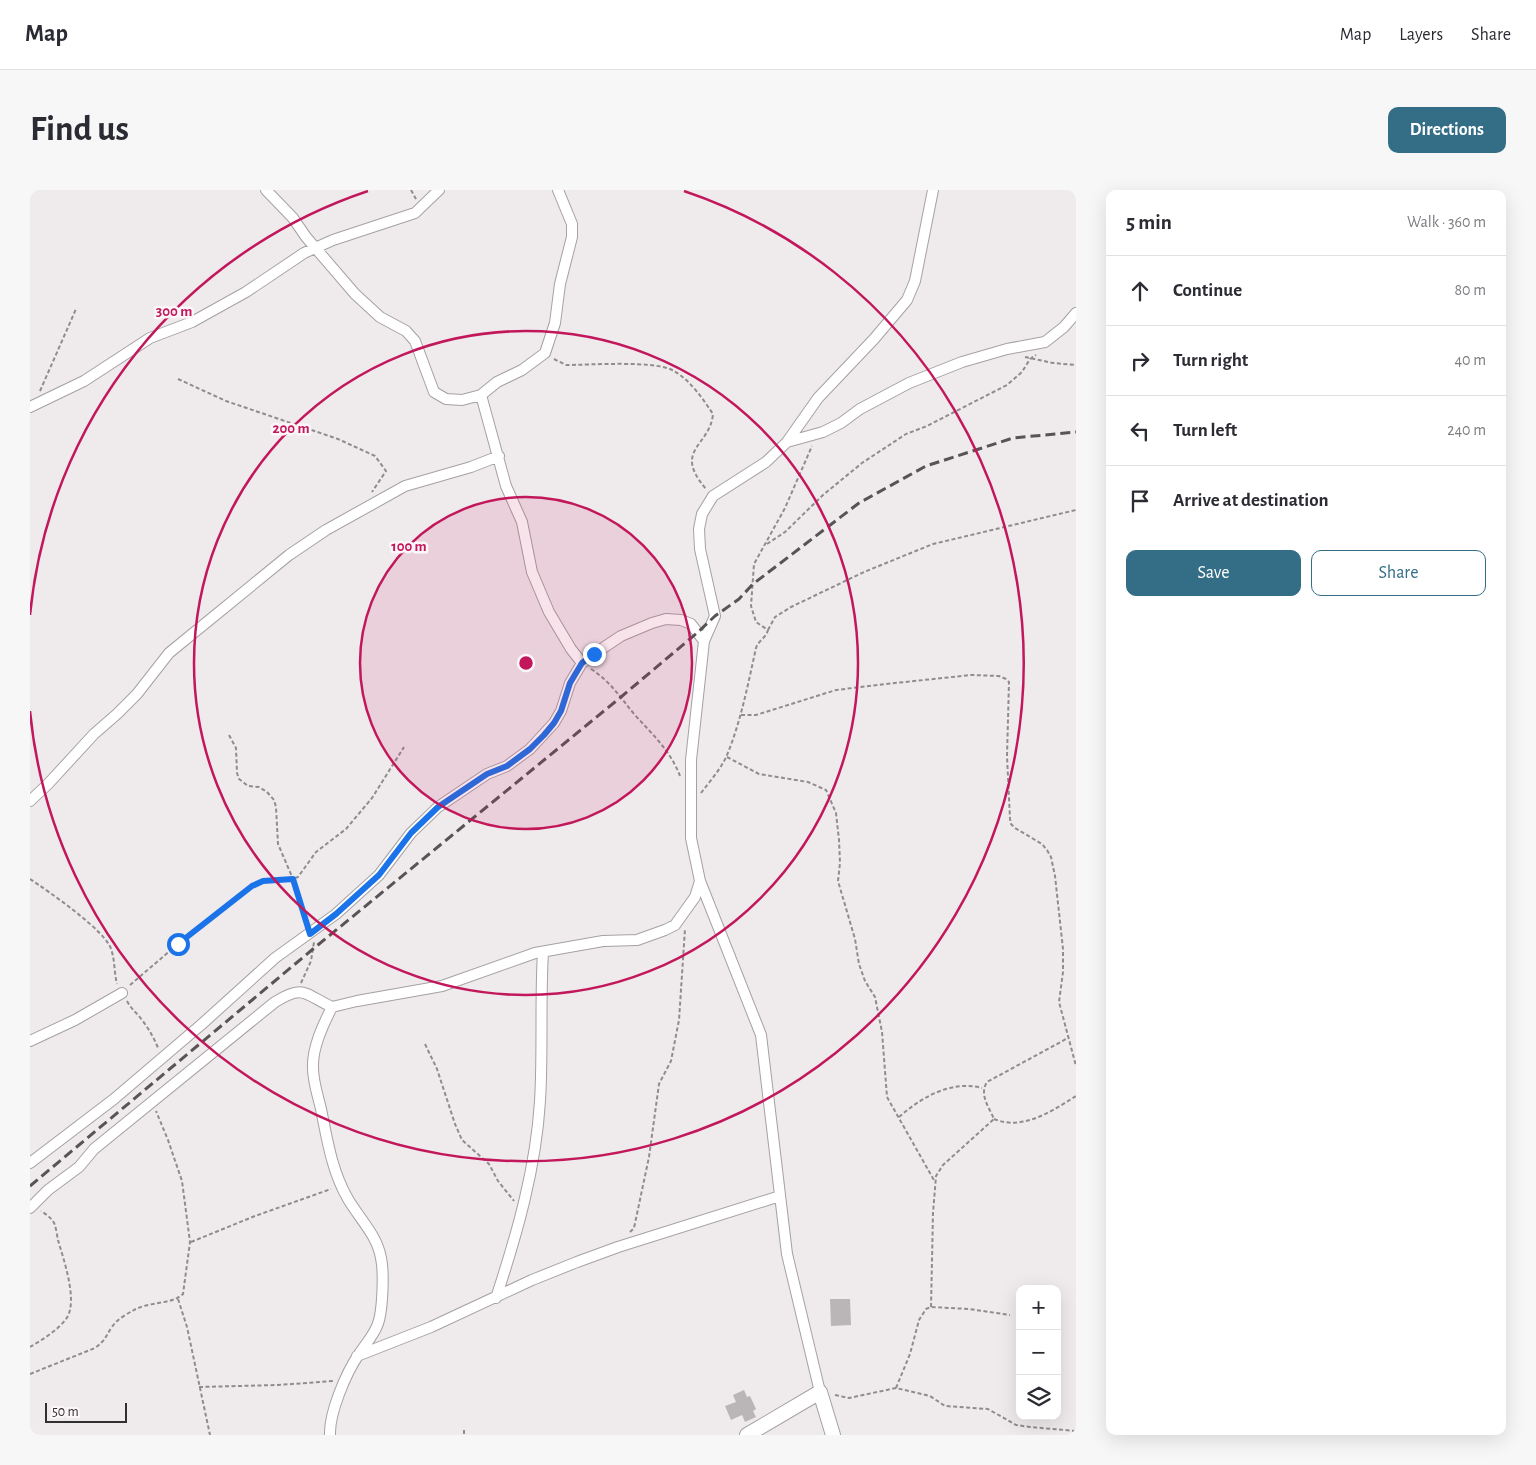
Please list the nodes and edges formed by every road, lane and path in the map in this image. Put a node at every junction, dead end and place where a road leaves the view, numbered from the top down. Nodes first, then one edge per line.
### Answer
1 (266, 190) edge
2 (439, 190) edge
3 (558, 190) edge
4 (933, 190) edge
5 (316, 248) junction
6 (76, 309) dead end
7 (1076, 313) edge
8 (1045, 342) junction
9 (1007, 349) junction
10 (545, 353) junction
11 (1030, 359) junction
12 (1076, 365) edge
13 (178, 379) dead end
14 (481, 395) junction
15 (34, 405) edge
16 (823, 432) junction
17 (786, 442) junction
18 (499, 456) junction
19 (713, 496) junction
20 (360, 510) junction
21 (1076, 510) edge
22 (765, 545) junction
23 (768, 630) junction
24 (704, 641) junction
25 (582, 663) junction
26 (741, 715) dead end
27 (229, 735) dead end
28 (404, 747) dead end
29 (726, 756) junction
30 (681, 781) dead end
31 (30, 801) edge
32 (690, 807) junction
33 (30, 879) edge
34 (293, 879) junction
35 (700, 881) junction
36 (689, 908) junction
37 (313, 932) junction
38 (543, 952) junction
39 (298, 991) junction
40 (122, 993) junction
41 (332, 1007) junction
42 (1068, 1038) junction
43 (30, 1041) edge
44 (425, 1044) dead end
45 (162, 1058) junction
46 (1076, 1066) edge
47 (983, 1088) junction
48 (1076, 1096) edge
49 (153, 1102) junction
50 (899, 1117) junction
51 (994, 1119) junction
52 (30, 1163) edge
53 (935, 1182) junction
54 (340, 1185) junction
55 (780, 1196) junction
56 (32, 1207) edge
57 (522, 1210) junction
58 (190, 1242) junction
59 (618, 1247) junction
60 (496, 1298) junction
61 (178, 1299) junction
62 (932, 1308) junction
63 (1010, 1315) dead end
64 (30, 1347) edge
65 (358, 1356) junction
66 (30, 1374) edge
67 (346, 1380) junction
68 (199, 1388) junction
69 (896, 1388) junction
70 (820, 1392) junction
71 (464, 1430) dead end
72 (1076, 1431) edge
73 (210, 1435) edge
74 (330, 1435) edge
75 (464, 1435) edge
76 (747, 1435) edge
77 (833, 1435) edge

1 - 5 street
2 - 5 street
3 - 10 street
4 - 17 street
5 - 14 street
5 - 15 street
6 - 15 path
7 - 8 street
8 - 9 street
8 - 11 path
9 - 11 path
9 - 16 street
10 - 14 street
10 - 19 path
11 - 12 path
11 - 22 path
13 - 20 path
14 - 18 street
16 - 17 street
16 - 22 path
17 - 19 street
18 - 20 street
18 - 25 street
19 - 24 street
20 - 31 street
21 - 23 path
22 - 23 path
23 - 29 path
24 - 25 street
24 - 32 street
25 - 30 path
25 - 37 street
26 - 42 path
27 - 34 path
28 - 34 path
29 - 32 path
29 - 50 path
32 - 35 street
33 - 40 path
34 - 37 path
34 - 40 path
35 - 36 street
35 - 55 street
36 - 38 street
36 - 59 path
37 - 39 path
37 - 45 street
38 - 41 street
38 - 57 street
39 - 41 street
39 - 49 street
40 - 43 street
40 - 45 path
41 - 54 street
42 - 46 path
42 - 47 path
44 - 57 path
45 - 52 street
47 - 50 path
47 - 51 path
48 - 51 path
49 - 56 street
49 - 58 path
50 - 53 path
51 - 53 path
53 - 62 path
54 - 58 path
54 - 65 street
55 - 59 street
55 - 70 street
56 - 64 path
57 - 60 street
58 - 61 path
59 - 60 street
60 - 65 street
61 - 66 path
61 - 68 path
62 - 63 path
62 - 69 path
65 - 67 street
67 - 68 path
67 - 74 street
68 - 73 path
69 - 70 path
69 - 72 path
70 - 76 street
70 - 77 street
71 - 75 path

